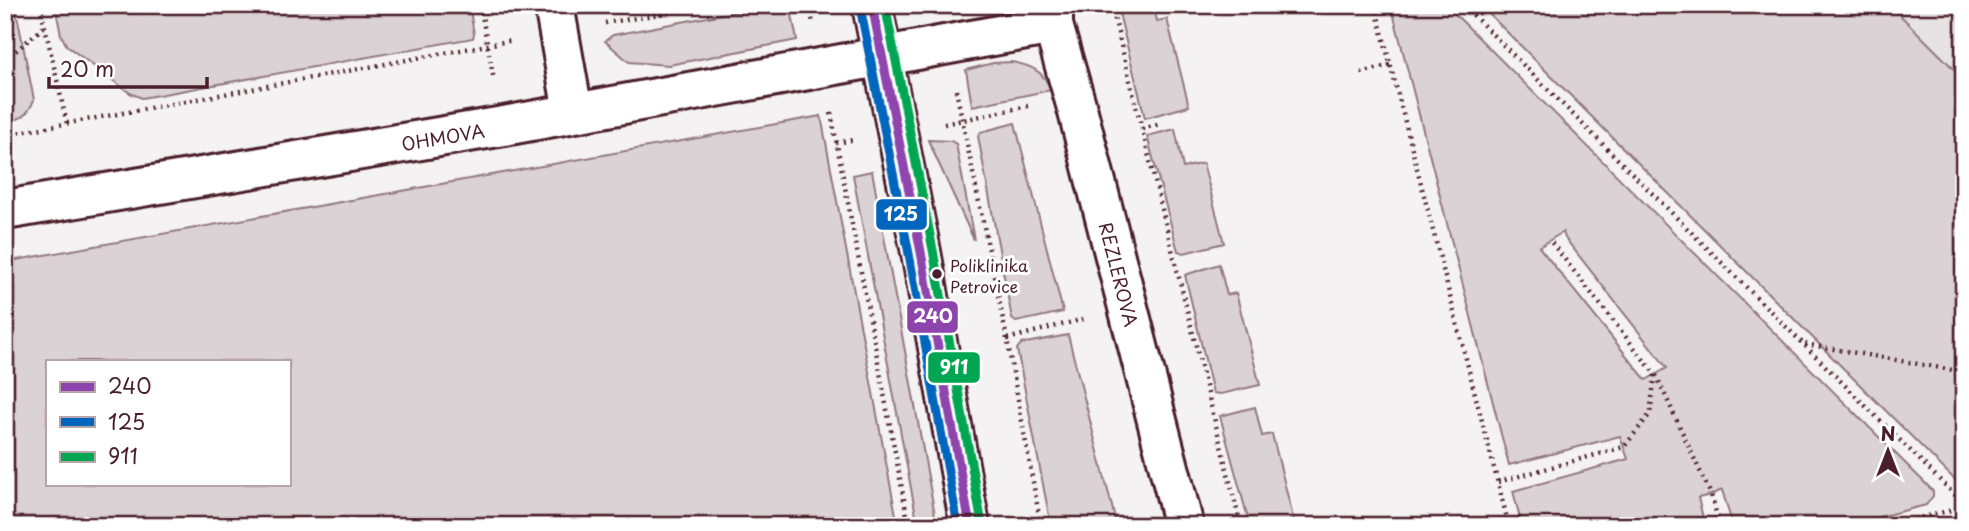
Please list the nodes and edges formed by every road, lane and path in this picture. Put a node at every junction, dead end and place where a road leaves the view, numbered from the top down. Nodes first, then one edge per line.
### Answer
1 (40, 5) edge
2 (715, 5) edge
3 (872, 5) edge
4 (1111, 5) edge
5 (1376, 5) edge
6 (1463, 5) edge
7 (1053, 15) edge
8 (556, 18) edge
9 (44, 26) junction
10 (947, 46) junction
11 (882, 57) junction
12 (5, 60) edge
13 (1390, 65) junction
14 (1361, 73) dead end
15 (1130, 84) junction
16 (1074, 97) junction
17 (830, 106) dead end
18 (573, 113) junction
19 (962, 120) junction
20 (67, 124) junction
21 (1159, 124) dead end
22 (1142, 129) junction
23 (898, 133) junction
24 (5, 135) edge
25 (836, 143) junction
26 (5, 211) edge
27 (1551, 242) dead end
28 (1804, 344) junction
29 (1964, 372) edge
30 (1656, 374) junction
31 (1498, 482) junction
32 (1964, 506) edge
33 (909, 526) edge
34 (970, 526) edge
35 (1041, 526) edge
36 (1184, 526) edge
37 (1241, 526) edge
38 (1509, 526) edge
39 (1720, 526) edge
40 (1887, 526) edge

1 - 9 path
2 - 8 path
3 - 11 street
4 - 15 path
5 - 13 path
6 - 28 path
7 - 10 street, REZLEROVA
7 - 16 street, REZLEROVA
8 - 18 street
8 - 20 path
9 - 12 path
9 - 20 path
10 - 11 street, REZLEROVA
10 - 19 path
11 - 18 street, OHMOVA
11 - 23 street
13 - 14 path
13 - 31 path
15 - 16 path
15 - 22 path
16 - 19 path
16 - 36 street, REZLEROVA
17 - 25 path
18 - 26 street, OHMOVA
19 - 23 path
19 - 35 path
20 - 24 path
21 - 22 path
22 - 37 path
23 - 25 path
23 - 34 street
25 - 33 path
27 - 30 path
28 - 29 path
28 - 32 path
30 - 31 path
30 - 39 path
31 - 38 path
32 - 40 path

